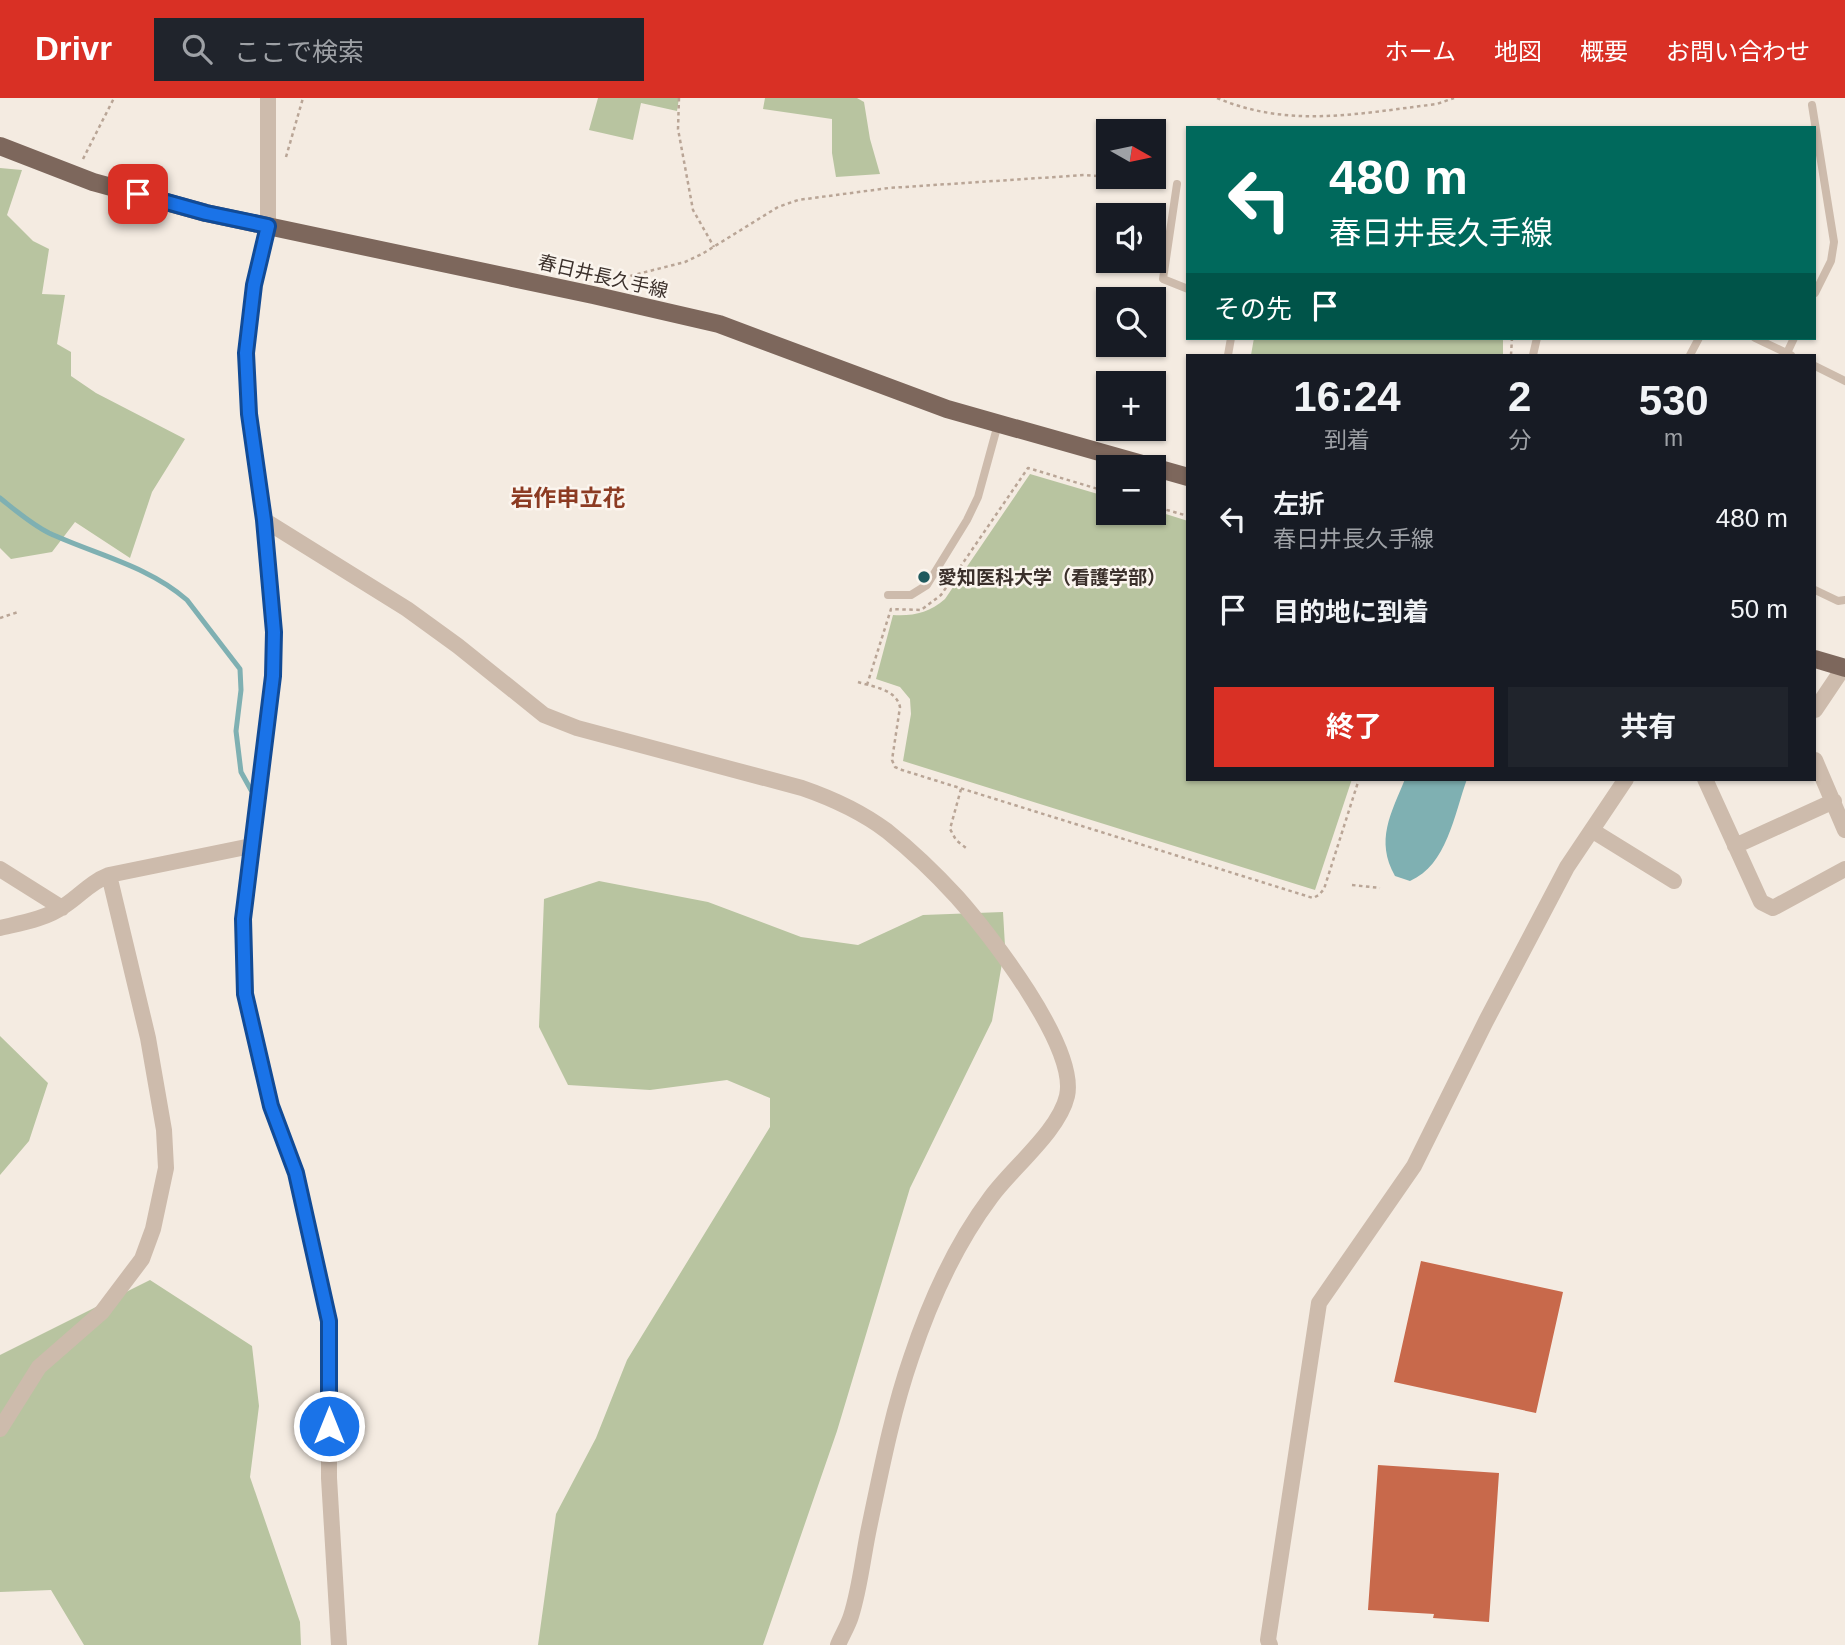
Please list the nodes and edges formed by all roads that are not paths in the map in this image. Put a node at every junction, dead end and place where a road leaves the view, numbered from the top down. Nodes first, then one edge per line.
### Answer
1 (268, 98) edge
2 (1812, 105) dead end
3 (0, 146) edge
4 (1177, 184) road end
5 (268, 226) junction
6 (1186, 288) edge
7 (1816, 291) edge
8 (1759, 340) edge
9 (1789, 354) edge
10 (1816, 366) edge
11 (1845, 381) edge
12 (998, 424) junction
13 (1186, 476) edge
14 (264, 520) junction
15 (1816, 590) edge
16 (888, 595) dead end
17 (1845, 600) edge
18 (1816, 659) edge
19 (1844, 668) edge
20 (1816, 709) edge
21 (1816, 762) edge
22 (1625, 781) edge
23 (1706, 781) edge
24 (1834, 801) junction
25 (1845, 830) edge
26 (1592, 831) junction
27 (251, 846) junction
28 (1735, 846) junction
29 (0, 869) edge
30 (1845, 869) edge
31 (109, 875) junction
32 (1674, 881) dead end
33 (62, 908) junction
34 (0, 928) edge
35 (0, 1429) edge
36 (339, 1645) edge
37 (838, 1645) edge
38 (1270, 1645) edge

1 - 5 street
2 - 7 lane
3 - 5 main road, 春日井長久手線
4 - 6 lane
5 - 12 main road, 春日井長久手線
5 - 14 street
8 - 9 lane
10 - 11 lane
12 - 13 main road, 春日井長久手線
12 - 16 lane
14 - 27 street
14 - 37 street
15 - 17 lane
18 - 19 main road
19 - 20 street
21 - 24 street
22 - 26 street
23 - 28 street
24 - 25 street
24 - 28 street
26 - 32 street
26 - 38 street
27 - 31 street
27 - 36 street
28 - 30 street
29 - 33 street
31 - 33 street
31 - 35 street
33 - 34 street

